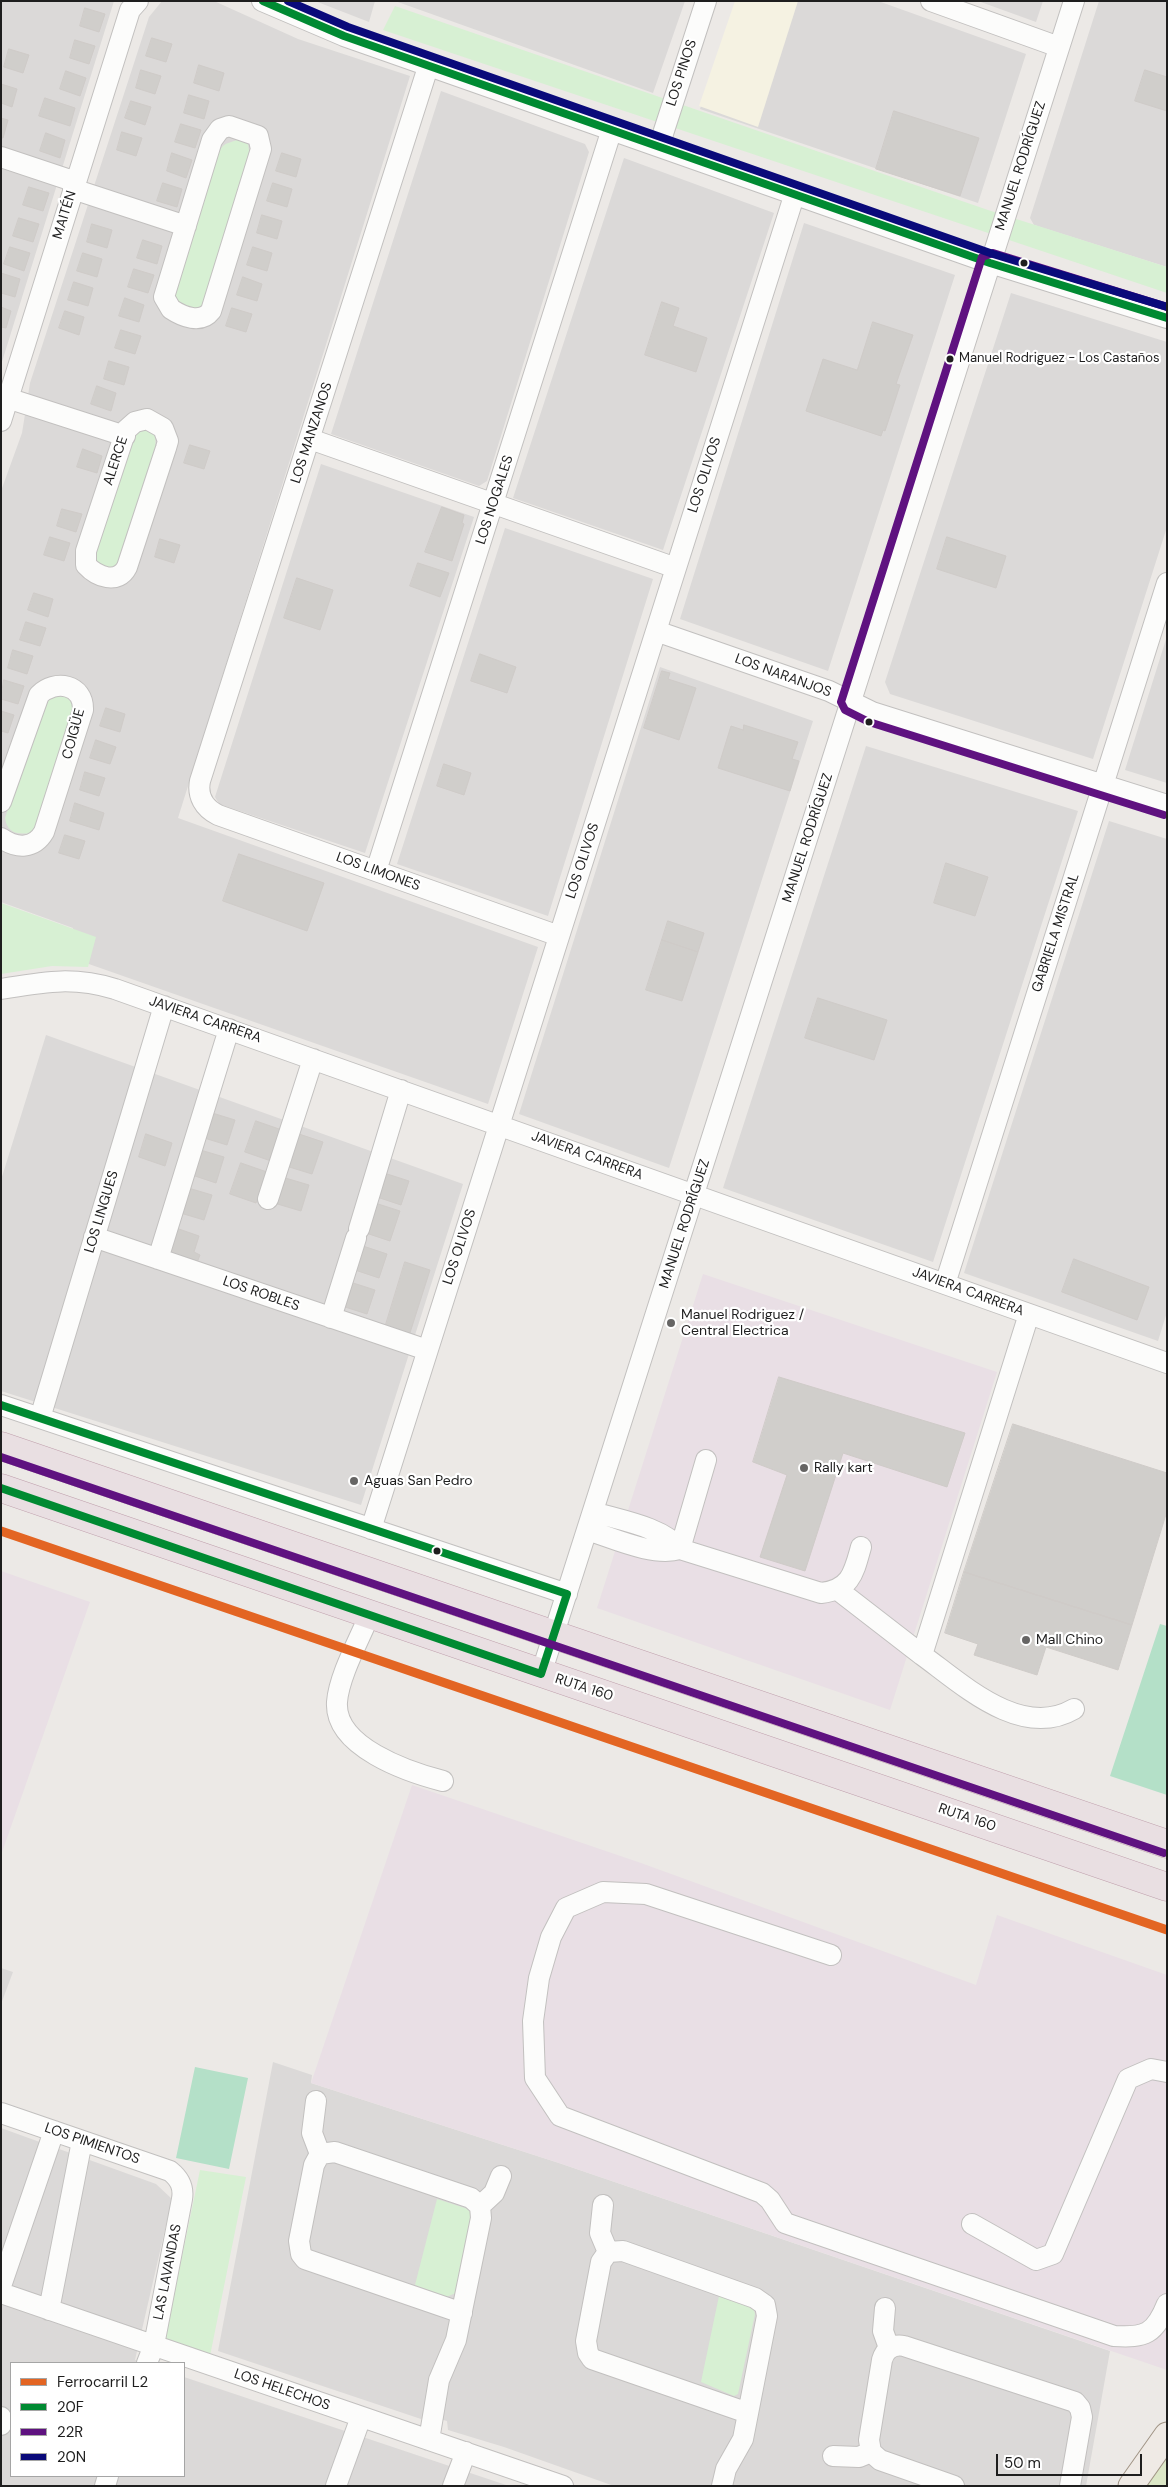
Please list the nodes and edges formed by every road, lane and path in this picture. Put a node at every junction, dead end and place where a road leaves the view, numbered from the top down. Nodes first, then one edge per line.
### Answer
1 (262, 1) edge
2 (706, 1) edge
3 (931, 1) edge
4 (1074, 1) edge
5 (132, 4) edge
6 (282, 6) edge
7 (1059, 47) junction
8 (429, 64) junction
9 (612, 129) junction
10 (659, 146) junction
11 (1, 158) edge
12 (75, 185) junction
13 (795, 193) junction
14 (186, 226) junction
15 (990, 263) junction
16 (1167, 318) edge
17 (5, 397) edge
18 (1, 420) edge
19 (124, 436) junction
20 (310, 439) junction
21 (494, 504) junction
22 (676, 568) junction
23 (1167, 583) edge
24 (656, 631) junction
25 (851, 702) junction
26 (9, 754) edge
27 (1103, 786) junction
28 (202, 801) joint
29 (1, 802) edge
30 (1167, 805) edge
31 (1, 838) edge
32 (376, 871) junction
33 (559, 936) junction
34 (1, 989) edge
35 (164, 1006) junction
36 (229, 1029) junction
37 (313, 1059) junction
38 (401, 1090) junction
39 (499, 1124) junction
40 (694, 1194) junction
41 (268, 1199) dead end
42 (94, 1237) junction
43 (158, 1259) junction
44 (945, 1284) junction
45 (1029, 1314) junction
46 (331, 1318) junction
47 (427, 1350) junction
48 (1167, 1363) edge
49 (1, 1405) edge
50 (40, 1418) junction
51 (1, 1446) edge
52 (706, 1460) dead end
53 (1, 1488) edge
54 (590, 1521) junction
55 (370, 1529) junction
56 (861, 1547) dead end
57 (680, 1549) junction
58 (838, 1590) junction
59 (566, 1594) junction
60 (370, 1616) junction
61 (554, 1634) junction
62 (922, 1656) junction
63 (541, 1674) junction
64 (1074, 1709) dead end
65 (443, 1781) dead end
66 (1167, 1844) edge
67 (1167, 1887) edge
68 (831, 1955) dead end
69 (1167, 2072) edge
70 (316, 2101) dead end
71 (1, 2113) edge
72 (54, 2131) junction
73 (82, 2141) junction
74 (320, 2154) junction
75 (501, 2176) dead end
76 (180, 2180) joint
77 (603, 2205) dead end
78 (480, 2206) junction
79 (972, 2224) dead end
80 (608, 2252) junction
81 (1, 2286) edge
82 (1, 2293) edge
83 (1167, 2304) edge
84 (885, 2308) dead end
85 (49, 2310) junction
86 (462, 2313) junction
87 (889, 2348) junction
88 (151, 2354) edge
89 (178, 2362) edge
90 (185, 2364) edge
91 (748, 2413) junction
92 (1, 2417) edge
93 (361, 2417) junction
94 (1, 2424) edge
95 (1167, 2435) edge
96 (429, 2440) junction
97 (466, 2452) junction
98 (871, 2452) junction
99 (833, 2456) dead end
100 (336, 2486) edge
101 (454, 2486) edge
102 (563, 2486) edge
103 (722, 2486) edge
104 (954, 2486) edge
105 (1070, 2486) edge
106 (1131, 2486) edge

1 - 6 street
2 - 10 street, LOS PINOS
3 - 7 street
4 - 7 street, MANUEL RODRÍGUEZ
5 - 12 street, MAITÉN
6 - 8 street
7 - 15 street, MANUEL RODRÍGUEZ
8 - 9 street
8 - 20 street, LOS MANZANOS
9 - 10 street
9 - 21 street, LOS NOGALES
10 - 13 street
11 - 12 street
12 - 14 street
12 - 17 street, MAITÉN
13 - 15 street
13 - 22 street, LOS OLIVOS
14 - 14 street
15 - 16 street
15 - 25 street, MANUEL RODRÍGUEZ
17 - 18 street, MAITÉN
17 - 19 street
19 - 19 street, ALERCE
20 - 21 street
20 - 28 street, LOS MANZANOS
21 - 22 street
21 - 32 street, LOS NOGALES
22 - 24 street, LOS OLIVOS
23 - 27 street, GABRIELA MISTRAL
24 - 25 street, LOS NARANJOS
24 - 33 street, LOS OLIVOS
25 - 27 street, LOS NARANJOS
25 - 40 street, MANUEL RODRÍGUEZ
26 - 29 street, COIGÜE
26 - 31 street, COIGÜE
27 - 30 street, LOS NARANJOS
27 - 44 street, GABRIELA MISTRAL
28 - 32 street, LOS LIMONES
32 - 33 street, LOS LIMONES
33 - 39 street, LOS OLIVOS
34 - 35 street, JAVIERA CARRERA
35 - 36 street, JAVIERA CARRERA
35 - 42 street, LOS LINGUES
36 - 37 street, JAVIERA CARRERA
36 - 43 street
37 - 38 street, JAVIERA CARRERA
37 - 41 street
38 - 39 street, JAVIERA CARRERA
38 - 46 street
39 - 40 street, JAVIERA CARRERA
39 - 47 street, LOS OLIVOS
40 - 44 street, JAVIERA CARRERA
40 - 54 street, MANUEL RODRÍGUEZ
42 - 43 street, LOS ROBLES
42 - 50 street, LOS LINGUES
43 - 46 street, LOS ROBLES
44 - 45 street, JAVIERA CARRERA
45 - 48 street, JAVIERA CARRERA
45 - 62 street
46 - 47 street, LOS ROBLES
47 - 55 street, LOS OLIVOS
49 - 50 street
50 - 55 street
51 - 61 highway
52 - 57 street
53 - 60 highway, RUTA 160
54 - 57 street
54 - 59 street, MANUEL RODRÍGUEZ
55 - 59 street
56 - 58 street
57 - 58 street
58 - 62 street
59 - 61 street, MANUEL RODRÍGUEZ
60 - 63 highway, RUTA 160
60 - 65 street
61 - 63 street, MANUEL RODRÍGUEZ
61 - 66 highway
62 - 64 street
63 - 67 highway, RUTA 160
68 - 83 street
69 - 79 street
70 - 74 street
71 - 72 street, LOS PIMIENTOS
72 - 73 street, LOS PIMIENTOS
72 - 81 street
73 - 76 street, LOS PIMIENTOS
73 - 85 street
74 - 78 street
74 - 86 street
75 - 78 street
76 - 88 street, LAS LAVANDAS
77 - 80 street
78 - 86 street
80 - 91 street
80 - 91 street
82 - 85 street, LOS HELECHOS
84 - 87 street
85 - 88 street, LOS HELECHOS
86 - 96 street
87 - 98 street
87 - 105 street
88 - 89 street, LOS HELECHOS
90 - 93 street, LOS HELECHOS
91 - 103 street
92 - 94 street
93 - 96 street, LOS HELECHOS
93 - 100 street
95 - 106 main road
96 - 97 street, LOS HELECHOS
97 - 101 street
97 - 102 street, LOS HELECHOS
98 - 99 street
98 - 104 street

